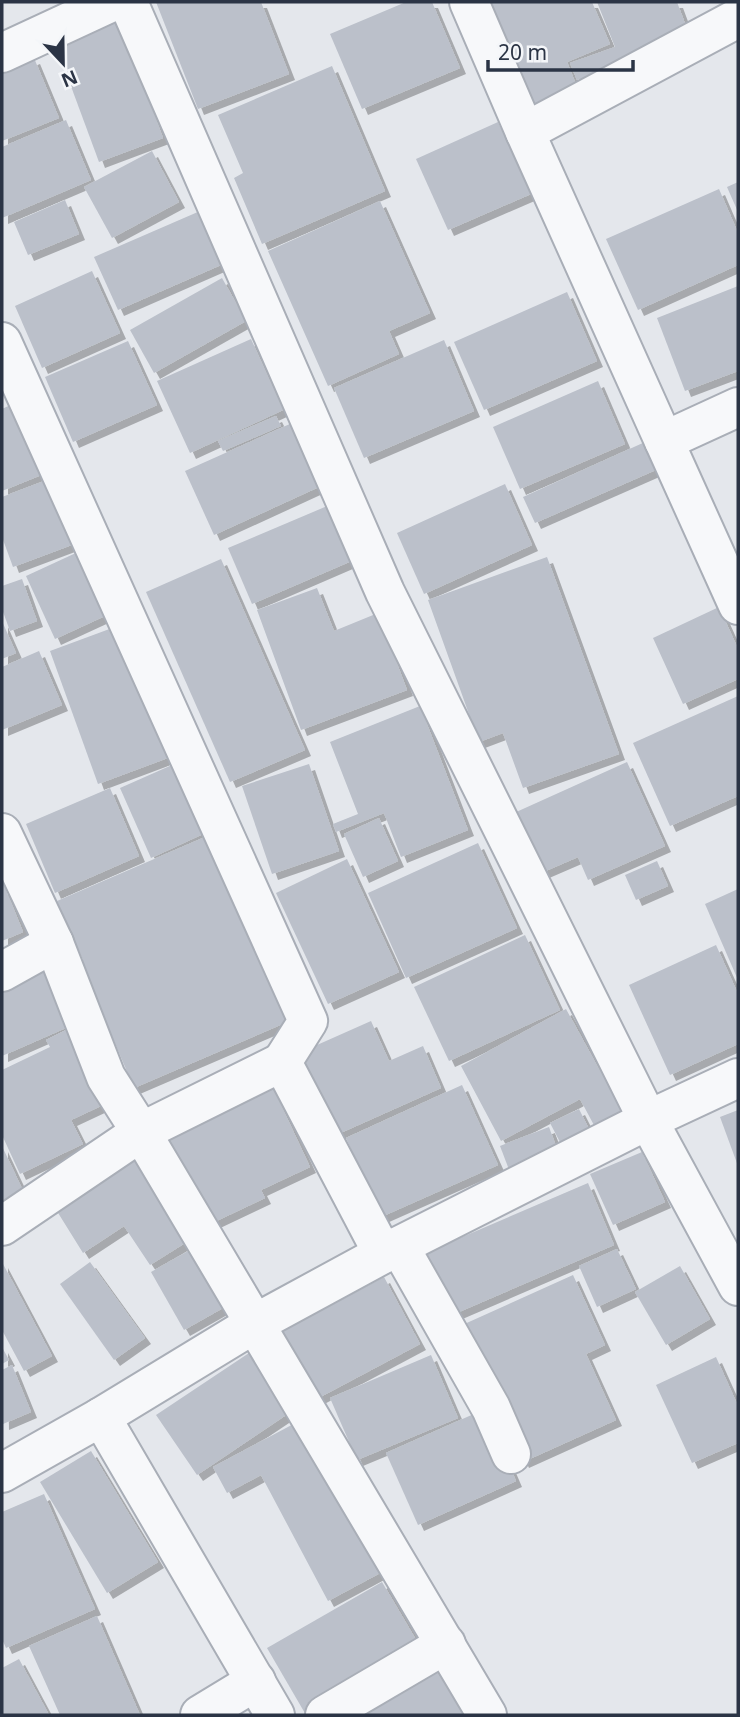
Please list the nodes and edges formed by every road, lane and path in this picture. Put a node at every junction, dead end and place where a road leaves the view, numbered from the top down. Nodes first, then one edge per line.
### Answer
1 (112, 2) edge
2 (128, 2) edge
3 (469, 2) edge
4 (738, 18) edge
5 (2, 53) edge
6 (525, 132) junction
7 (2, 342) edge
8 (738, 407) edge
9 (664, 442) junction
10 (738, 605) edge
11 (2, 833) edge
12 (54, 943) junction
13 (2, 972) edge
14 (282, 1062) junction
15 (738, 1078) edge
16 (648, 1120) junction
17 (141, 1132) junction
18 (2, 1226) edge
19 (391, 1250) junction
20 (738, 1286) edge
21 (254, 1324) junction
22 (101, 1417) junction
23 (511, 1454) dead end
24 (2, 1473) edge
25 (446, 1644) junction
26 (256, 1681) junction
27 (200, 1715) edge
28 (275, 1715) edge
29 (325, 1715) edge
30 (488, 1715) edge

1 - 5 street
2 - 16 street
3 - 6 street
4 - 6 street
6 - 9 street
7 - 14 street
8 - 9 street
9 - 10 street
11 - 12 street
12 - 13 street
12 - 17 street
14 - 17 street
14 - 19 street
15 - 16 street
16 - 19 street
16 - 20 street
17 - 18 street
17 - 21 street
19 - 21 street
19 - 23 street
21 - 22 street
21 - 25 street
22 - 24 street
22 - 26 street
25 - 29 street
25 - 30 street
26 - 27 street
26 - 28 street

